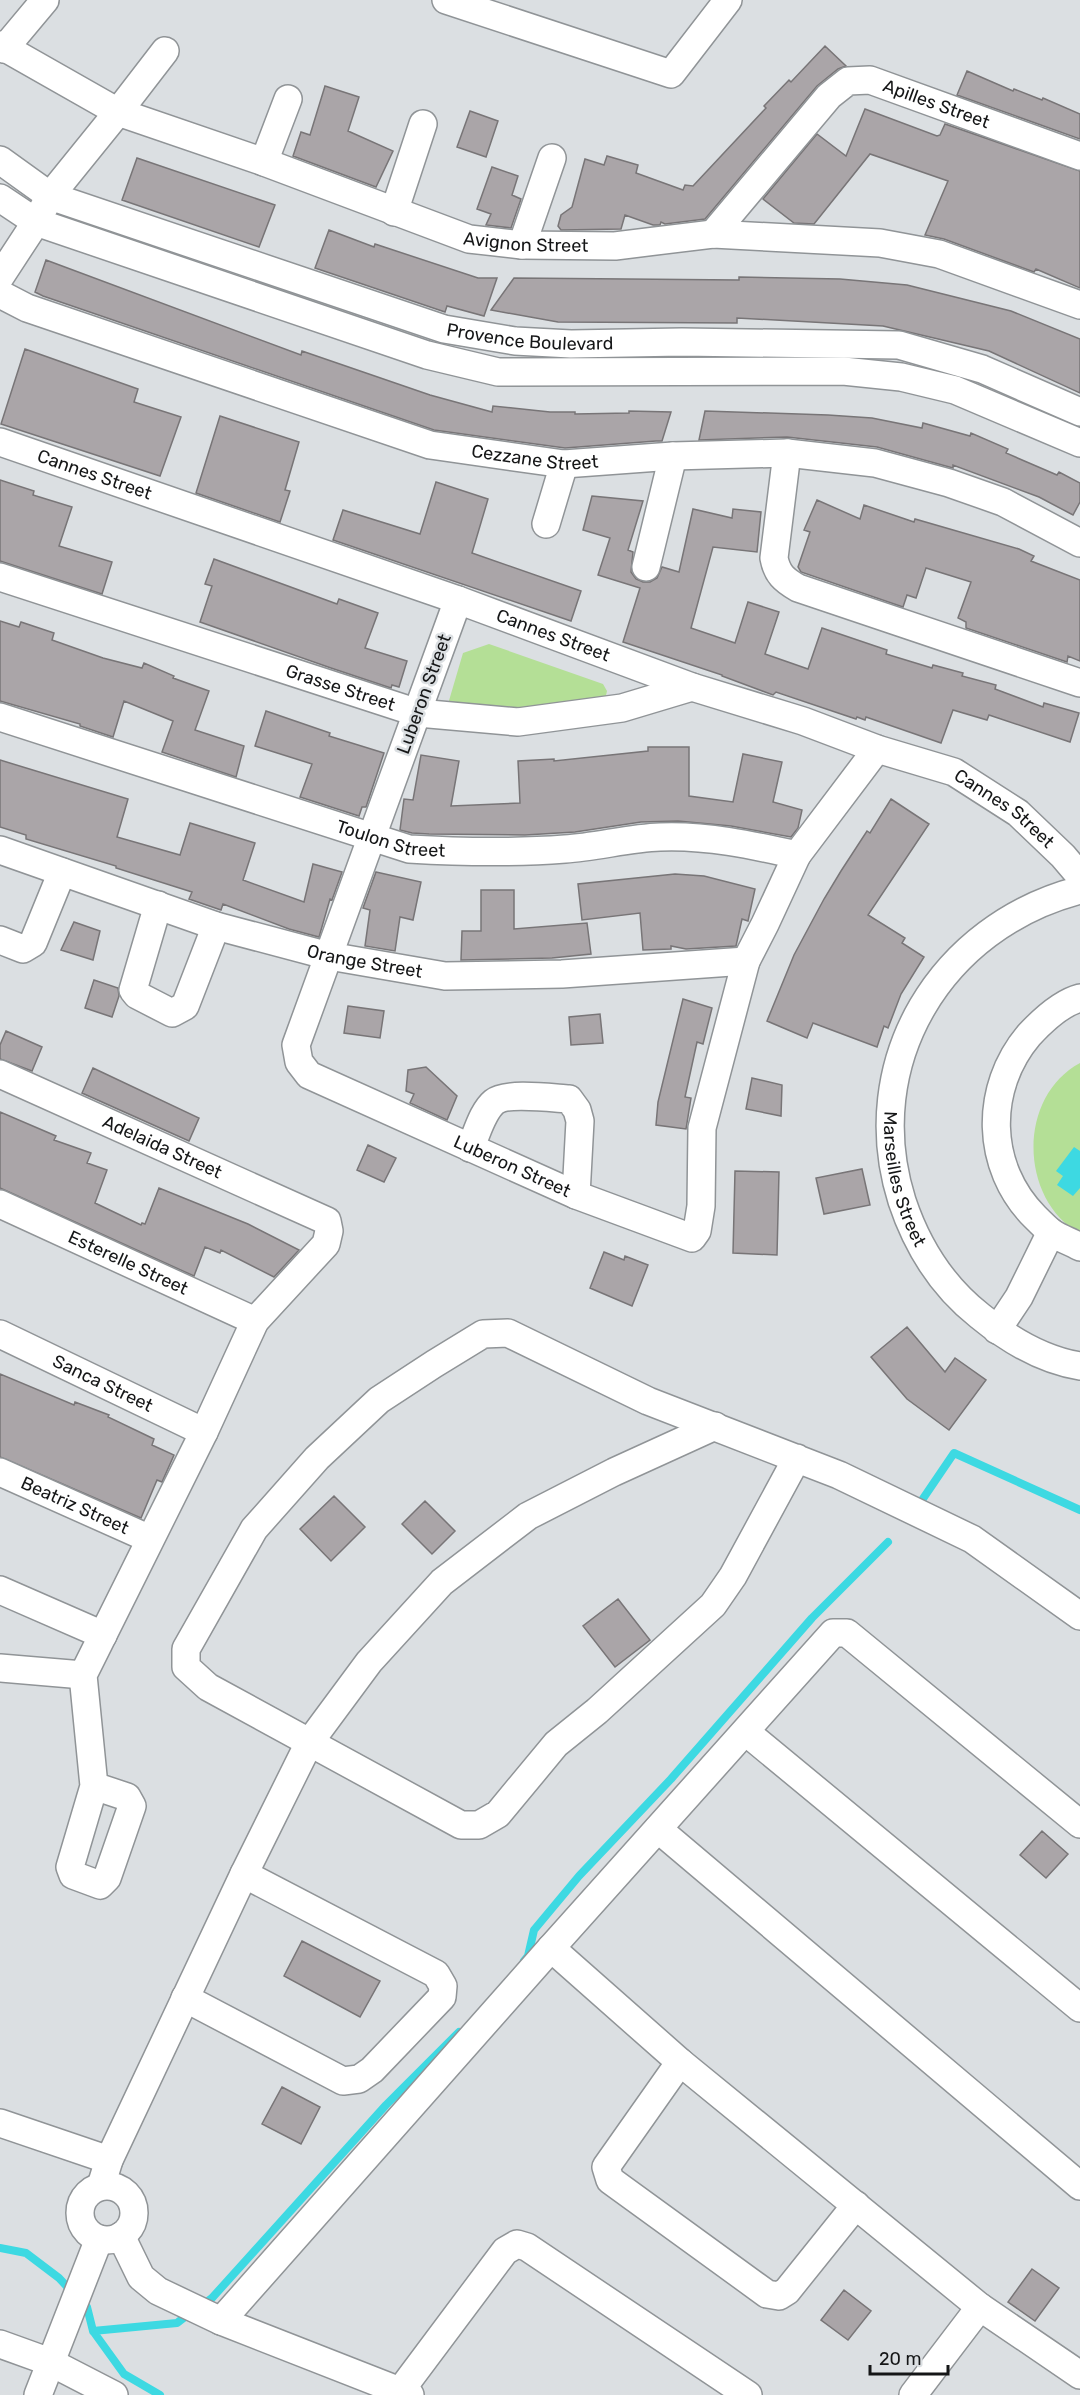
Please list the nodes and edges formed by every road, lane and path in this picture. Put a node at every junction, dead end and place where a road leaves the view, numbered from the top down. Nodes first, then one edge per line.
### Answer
1 (45, 0) edge
2 (446, 0) edge
3 (728, 0) edge
4 (2, 47) edge
5 (165, 51) dead end
6 (288, 99) dead end
7 (118, 112) junction
8 (423, 124) dead end
9 (1080, 156) edge
10 (552, 158) dead end
11 (0, 160) edge
12 (264, 162) junction
13 (50, 196) junction
14 (0, 198) edge
15 (394, 212) junction
16 (36, 222) junction
17 (713, 234) junction
18 (522, 245) junction
19 (0, 277) edge
20 (0, 294) edge
21 (1080, 305) edge
22 (1080, 412) edge
23 (0, 442) edge
24 (1080, 443) edge
25 (787, 453) junction
26 (673, 456) junction
27 (564, 464) junction
28 (546, 524) dead end
29 (1080, 543) edge
30 (646, 567) dead end
31 (0, 577) edge
32 (458, 600) junction
33 (1080, 683) edge
34 (692, 687) junction
35 (418, 712) junction
36 (0, 717) edge
37 (877, 749) junction
38 (372, 838) junction
39 (797, 855) junction
40 (2, 857) edge
41 (62, 872) junction
42 (1080, 876) edge
43 (1080, 890) edge
44 (158, 905) junction
45 (216, 926) junction
46 (0, 940) edge
47 (329, 956) junction
48 (746, 961) junction
49 (1080, 998) edge
50 (0, 1074) edge
51 (470, 1148) junction
52 (576, 1195) junction
53 (0, 1204) edge
54 (1051, 1232) junction
55 (1080, 1247) edge
56 (255, 1321) junction
57 (997, 1330) junction
58 (0, 1334) edge
59 (1080, 1366) edge
60 (715, 1426) junction
61 (204, 1432) junction
62 (797, 1458) junction
63 (0, 1472) edge
64 (150, 1539) junction
65 (0, 1590) edge
66 (1080, 1616) edge
67 (103, 1635) junction
68 (0, 1668) edge
69 (83, 1675) junction
70 (746, 1732) junction
71 (309, 1743) junction
72 (94, 1786) dead end
73 (1080, 1824) edge
74 (658, 1828) junction
75 (244, 1874) junction
76 (551, 1948) junction
77 (185, 1998) junction
78 (1080, 2008) edge
79 (680, 2062) junction
80 (0, 2122) edge
81 (105, 2173) junction
82 (1080, 2186) edge
83 (856, 2205) junction
84 (110, 2238) junction
85 (980, 2307) junction
86 (216, 2318) junction
87 (0, 2344) edge
88 (50, 2362) junction
89 (1080, 2375) edge
90 (733, 2391) edge
91 (406, 2392) edge
92 (38, 2395) edge
93 (114, 2395) edge
94 (913, 2395) edge

1 - 4 street
2 - 3 street
4 - 7 street, Avignon Street
5 - 7 street
6 - 12 street
7 - 12 street, Avignon Street
7 - 13 street
8 - 15 street
9 - 17 street, Apilles Street
10 - 18 street
11 - 13 street, Provence Boulevard
12 - 15 street, Avignon Street
13 - 16 street
13 - 22 street, Provence Boulevard
14 - 16 street, Provence Boulevard
15 - 18 street, Avignon Street
16 - 19 street
16 - 24 street, Provence Boulevard
17 - 18 street, Avignon Street
17 - 21 street, Avignon Street
20 - 27 street, Cezzane Street
23 - 32 street, Cannes Street
25 - 26 street, Cezzane Street
25 - 29 street, Cezzane Street
25 - 33 street
26 - 27 street, Cezzane Street
26 - 30 street
27 - 28 street
31 - 35 street, Grasse Street
32 - 34 street, Cannes Street
32 - 35 street, Luberon Street
34 - 35 street, Grasse Street
34 - 37 street, Cannes Street
35 - 38 street, Luberon Street
36 - 38 street, Toulon Street
37 - 39 street, Luberon Street
37 - 42 street, Cannes Street
38 - 39 street, Toulon Street
38 - 47 street, Luberon Street
39 - 48 street, Luberon Street
40 - 41 street, Orange Street
41 - 44 street, Orange Street
41 - 46 street
43 - 57 street, Marseilles Street
44 - 45 street, Orange Street
44 - 45 street
45 - 47 street, Orange Street
47 - 48 street, Orange Street
47 - 51 street, Luberon Street
48 - 52 street, Luberon Street
49 - 54 street
50 - 56 street, Adelaida Street
51 - 52 street, Luberon Street
51 - 52 street
53 - 56 street, Esterelle Street
54 - 55 street
54 - 57 street
56 - 61 street
57 - 59 street, Marseilles Street
58 - 61 street, Sanca Street
60 - 62 street
60 - 71 street
60 - 71 street
61 - 64 street
62 - 66 street
62 - 71 street
63 - 64 street, Beatriz Street
64 - 67 street
65 - 67 street
67 - 69 street
68 - 69 street
69 - 72 street
70 - 73 street
70 - 74 street
70 - 78 street
71 - 75 street
74 - 76 street
74 - 82 street
75 - 77 street
75 - 77 street
76 - 79 street
76 - 86 street
77 - 81 street
79 - 83 street
79 - 83 street
80 - 81 street
81 - 84 street
81 - 84 street
83 - 85 street
84 - 86 street
84 - 88 street
85 - 89 street
85 - 94 street
86 - 91 street
87 - 88 street
88 - 92 street
88 - 93 street
90 - 91 street

